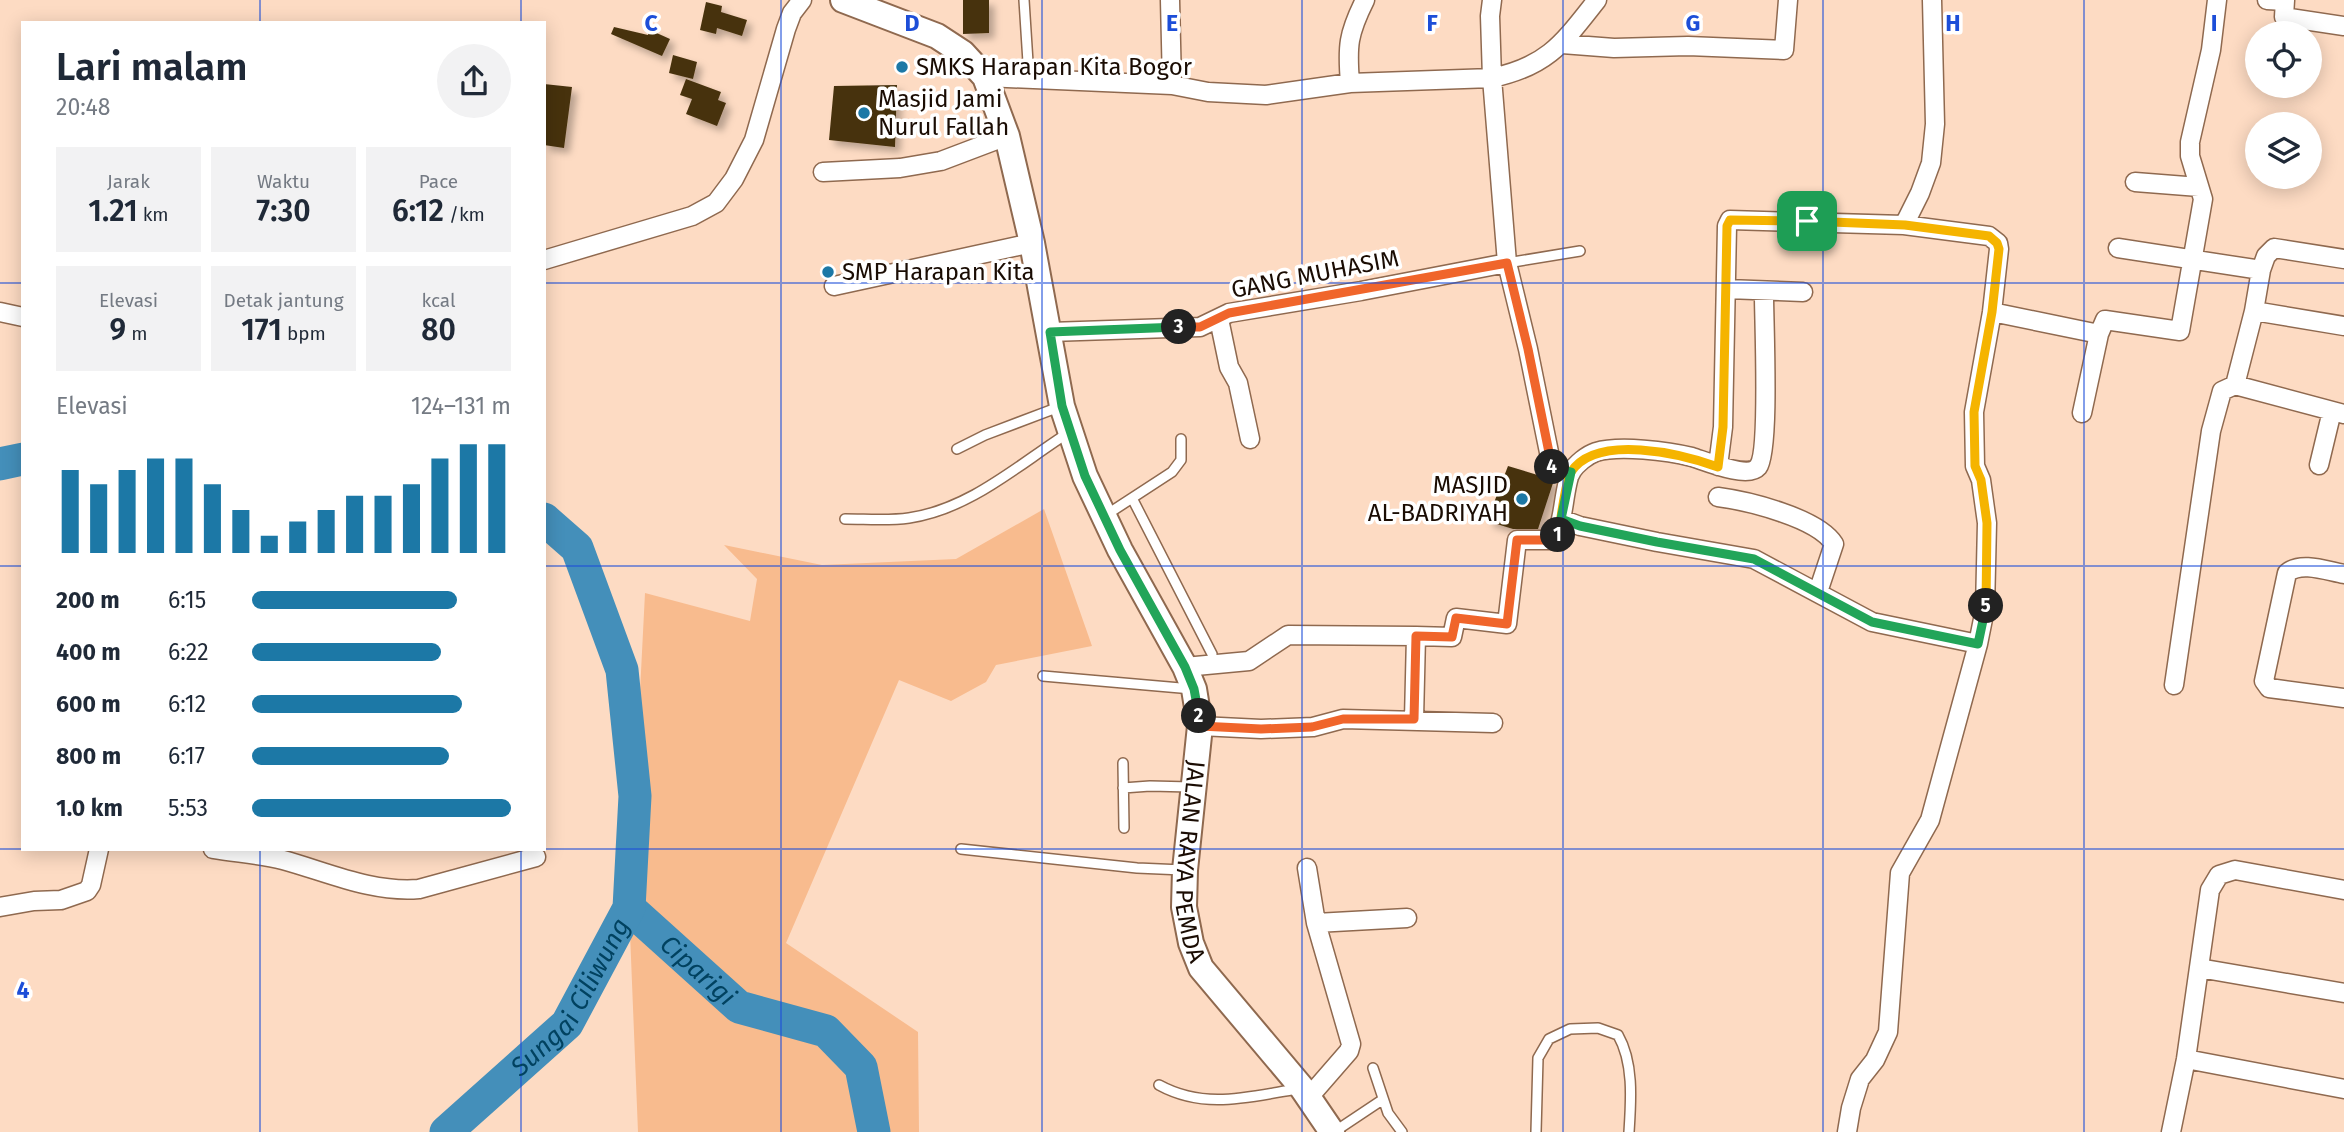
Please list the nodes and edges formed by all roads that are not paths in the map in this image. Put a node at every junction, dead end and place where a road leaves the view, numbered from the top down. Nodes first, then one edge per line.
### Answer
1 (802, 0) edge
2 (843, 0) edge
3 (1024, 0) edge
4 (1170, 0) edge
5 (1365, 0) edge
6 (1492, 0) edge
7 (1597, 0) edge
8 (1788, 0) edge
9 (1932, 0) edge
10 (2217, 0) edge
11 (2267, 0) edge
12 (2285, 1) edge
13 (2344, 26) edge
14 (1562, 44) junction
15 (985, 77) junction
16 (1029, 78) junction
17 (1492, 78) junction
18 (1350, 83) junction
19 (1172, 86) junction
20 (1007, 136) junction
21 (823, 172) dead end
22 (2135, 182) dead end
23 (2199, 187) junction
24 (1905, 225) junction
25 (1032, 243) junction
26 (2118, 248) dead end
27 (1580, 251) dead end
28 (546, 259) edge
29 (2344, 259) edge
30 (2194, 260) junction
31 (1507, 263) junction
32 (2261, 270) junction
33 (834, 286) dead end
34 (1727, 289) junction
35 (1803, 292) dead end
36 (1764, 296) dead end
37 (2255, 311) junction
38 (0, 312) edge
39 (1992, 312) junction
40 (21, 317) edge
41 (1219, 319) junction
42 (2344, 326) edge
43 (1050, 332) junction
44 (2099, 334) junction
45 (2235, 385) junction
46 (1062, 406) junction
47 (2338, 413) edge
48 (2082, 414) dead end
49 (1070, 432) junction
50 (1181, 439) dead end
51 (1250, 439) dead end
52 (957, 449) dead end
53 (2319, 465) dead end
54 (1718, 467) junction
55 (1571, 472) junction
56 (1718, 497) dead end
57 (1132, 498) junction
58 (1104, 516) junction
59 (845, 519) dead end
60 (1561, 519) junction
61 (2344, 574) edge
62 (1818, 592) junction
63 (1416, 636) junction
64 (1978, 644) junction
65 (1212, 654) joint
66 (1187, 672) junction
67 (1043, 676) dead end
68 (2174, 685) dead end
69 (2344, 698) edge
70 (1414, 719) junction
71 (1493, 723) dead end
72 (1200, 726) junction
73 (1123, 763) dead end
74 (1123, 788) junction
75 (1194, 788) junction
76 (1124, 828) dead end
77 (961, 849) dead end
78 (99, 851) edge
79 (225, 851) edge
80 (536, 858) dead end
81 (1307, 868) dead end
82 (1185, 870) junction
83 (2344, 890) edge
84 (0, 907) edge
85 (1406, 918) dead end
86 (1316, 923) junction
87 (2199, 968) junction
88 (2344, 993) edge
89 (2186, 1059) junction
90 (1373, 1068) dead end
91 (1159, 1084) dead end
92 (2344, 1089) edge
93 (1306, 1093) junction
94 (1382, 1100) junction
95 (1333, 1132) edge
96 (1402, 1132) edge
97 (1536, 1132) edge
98 (1629, 1132) edge
99 (1847, 1132) edge
100 (2171, 1132) edge

1 - 28 street
2 - 15 main road, JALAN RAYA PEMDA
3 - 16 lane
4 - 19 street
5 - 18 street
6 - 17 street
7 - 14 street
8 - 14 street
9 - 24 street
10 - 23 street
11 - 12 street
12 - 13 street
14 - 17 street
15 - 16 street
15 - 20 main road, JALAN RAYA PEMDA
16 - 19 street
17 - 18 street
17 - 31 street
18 - 19 street
20 - 21 street
20 - 25 main road, JALAN RAYA PEMDA
22 - 23 street
23 - 30 street
24 - 34 street
24 - 39 street
25 - 33 street
25 - 43 main road, JALAN RAYA PEMDA
26 - 30 street
27 - 31 lane
29 - 32 street
30 - 32 street
30 - 44 street
31 - 41 street, GANG MUHASIM
31 - 55 street
32 - 37 street
34 - 35 street
34 - 54 street
36 - 54 street
37 - 42 street
37 - 45 street
38 - 40 street
39 - 44 street
39 - 64 street
41 - 43 street, GANG MUHASIM
41 - 51 street
43 - 46 main road, JALAN RAYA PEMDA
44 - 48 street
45 - 47 street
45 - 68 street
46 - 49 main road, JALAN RAYA PEMDA
46 - 52 lane
47 - 53 street
49 - 58 main road, JALAN RAYA PEMDA
49 - 59 lane
50 - 57 lane
54 - 55 street
55 - 60 street
56 - 62 street
57 - 58 lane
57 - 65 lane
58 - 66 main road, JALAN RAYA PEMDA
60 - 62 street
60 - 63 street
61 - 69 street
62 - 64 street
63 - 66 street
63 - 70 street
64 - 99 street
65 - 66 street
66 - 67 lane
66 - 72 main road, JALAN RAYA PEMDA
70 - 71 street
70 - 72 street
72 - 75 main road, JALAN RAYA PEMDA
73 - 74 lane
74 - 75 lane
74 - 76 lane
75 - 82 main road, JALAN RAYA PEMDA
77 - 82 lane
78 - 84 street
79 - 80 street
81 - 86 street
82 - 93 main road, JALAN RAYA PEMDA
83 - 87 street
85 - 86 street
86 - 93 street
87 - 88 street
87 - 89 street
89 - 92 street
89 - 100 street
90 - 94 lane
91 - 93 lane
93 - 95 main road, JALAN RAYA PEMDA
94 - 95 lane
94 - 96 lane
97 - 98 lane

